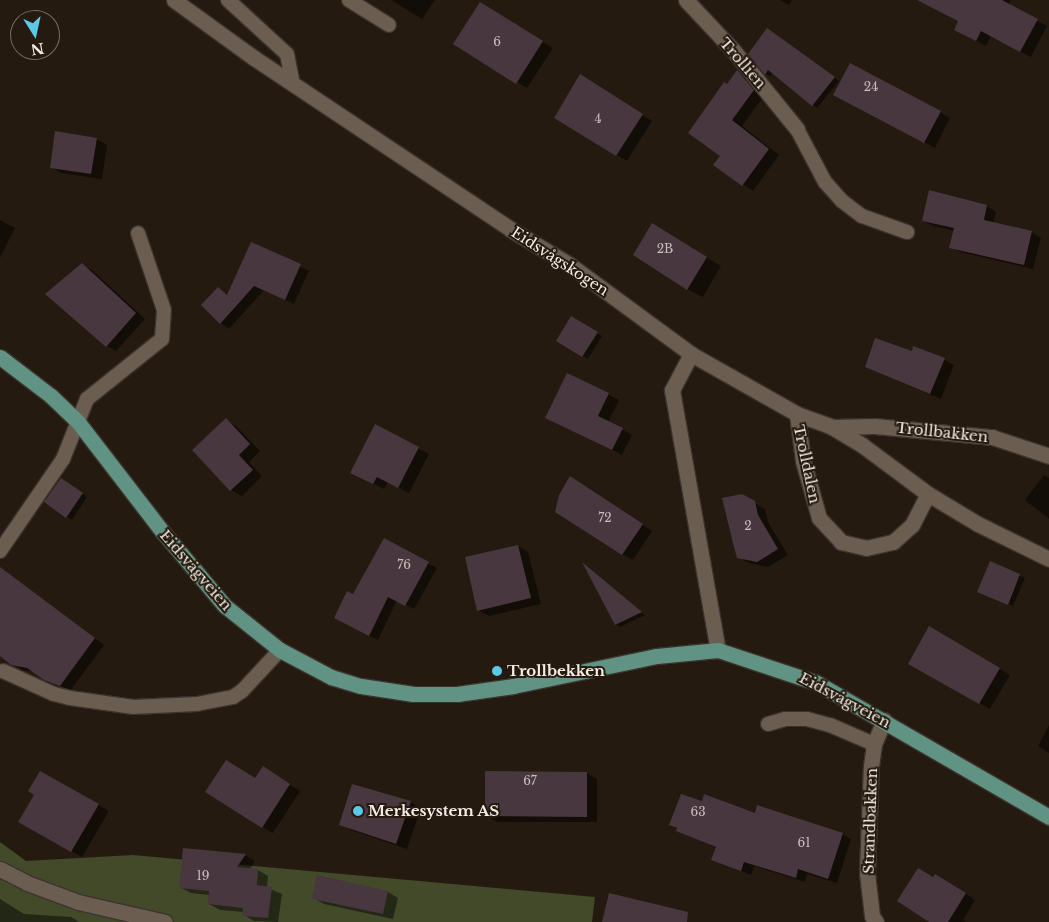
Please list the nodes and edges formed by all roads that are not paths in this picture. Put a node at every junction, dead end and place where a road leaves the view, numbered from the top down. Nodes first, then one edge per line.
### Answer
1 (174, 0) edge
2 (228, 0) edge
3 (349, 0) edge
4 (686, 0) edge
5 (389, 25) dead end
6 (293, 84) junction
7 (796, 129) joint
8 (906, 232) dead end
9 (138, 233) dead end
10 (691, 354) junction
11 (0, 357) edge
12 (797, 414) junction
13 (78, 422) junction
14 (832, 428) junction
15 (1049, 456) edge
16 (928, 494) junction
17 (0, 552) edge
18 (1049, 559) edge
19 (280, 650) junction
20 (718, 650) junction
21 (2, 671) dead end
22 (884, 720) junction
23 (768, 724) dead end
24 (874, 744) junction
25 (1049, 818) edge
26 (0, 869) edge
27 (165, 922) edge
28 (876, 922) edge

1 - 6 street, Eidsvågskogen
2 - 6 lane
3 - 5 lane
4 - 7 street, Trollien
6 - 10 street, Eidsvågskogen
7 - 8 lane
9 - 13 lane
10 - 12 street, Trolldalen
10 - 20 street
11 - 13 main road, Eidsvågveien
12 - 14 street, Trolldalen
12 - 16 street, Trolldalen
13 - 17 lane
13 - 19 main road, Eidsvågveien
14 - 15 street, Trollbakken
14 - 16 street, Trolldalen
16 - 18 street, Trolldalen
19 - 20 main road, Eidsvågveien
19 - 21 lane
20 - 22 main road, Eidsvågveien
22 - 24 street, Strandbakken
22 - 25 main road, Eidsvågveien
23 - 24 lane
24 - 28 street, Strandbakken
26 - 27 street

